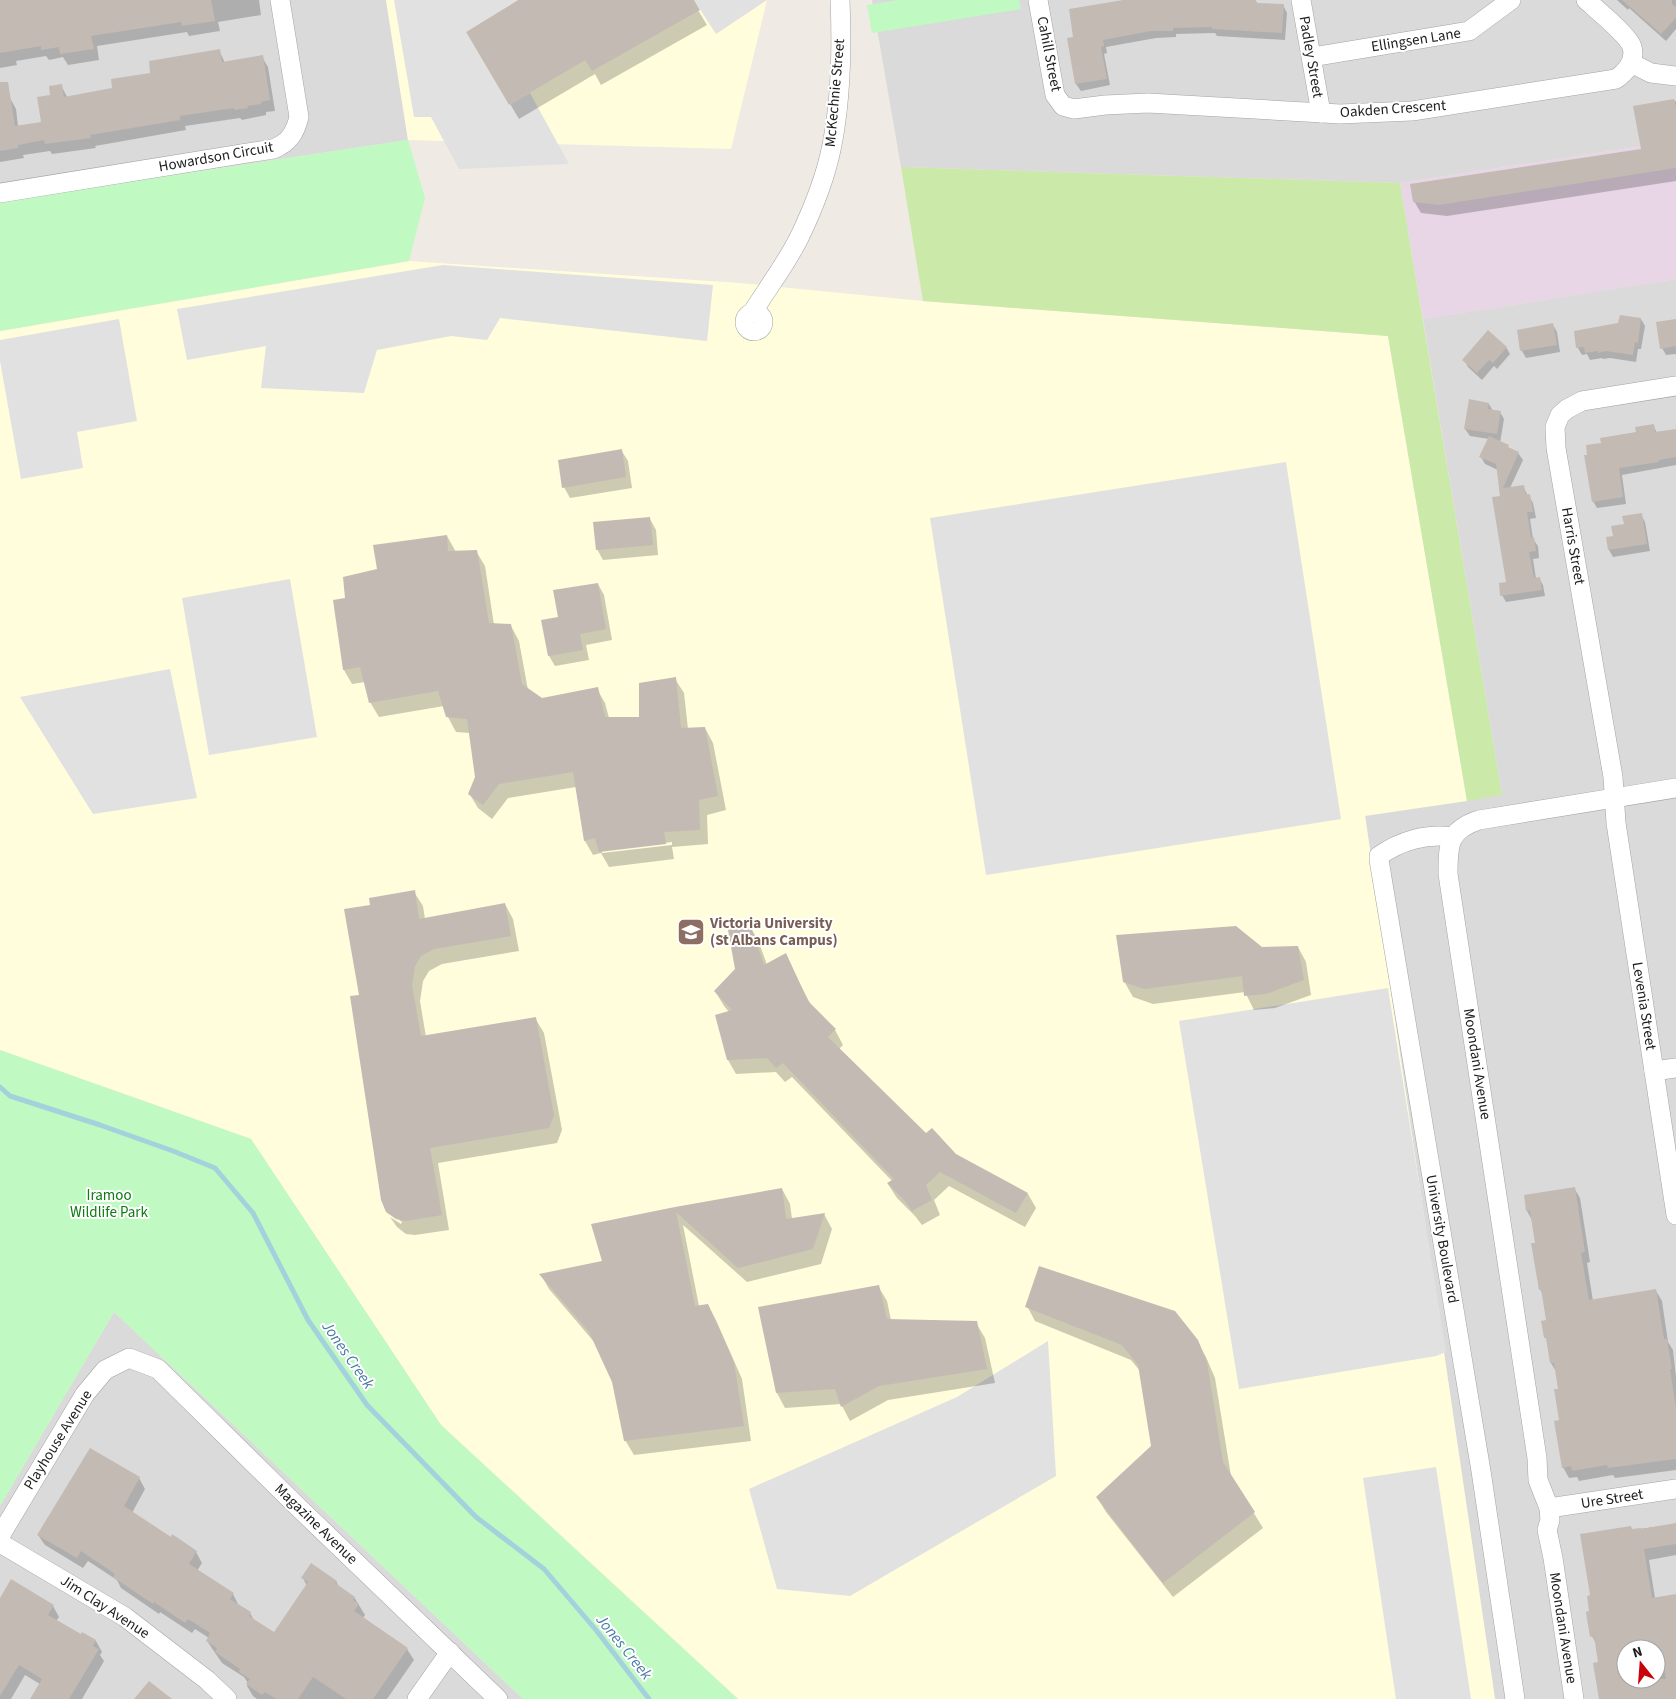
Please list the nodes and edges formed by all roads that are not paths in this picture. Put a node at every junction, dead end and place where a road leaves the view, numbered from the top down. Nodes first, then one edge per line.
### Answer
1 (280, 0) edge
2 (840, 0) edge
3 (1038, 0) edge
4 (1301, 0) edge
5 (1511, 0) edge
6 (1586, 0) edge
7 (1312, 57) junction
8 (1631, 62) junction
9 (1676, 76) edge
10 (1063, 106) joint
11 (1321, 113) junction
12 (0, 193) edge
13 (757, 315) dead end
14 (1676, 386) edge
15 (1676, 788) edge
16 (1614, 798) junction
17 (1452, 837) junction
18 (1676, 1068) edge
19 (1654, 1072) junction
20 (1676, 1215) edge
21 (129, 1358) joint
22 (1676, 1489) edge
23 (1555, 1507) junction
24 (0, 1536) edge
25 (0, 1543) edge
26 (450, 1652) junction
27 (227, 1699) edge
28 (417, 1699) edge
29 (498, 1699) edge
30 (1515, 1699) edge
31 (1574, 1699) edge

1 - 12 street, Howardson Circuit
2 - 13 street, McKechnie Street
3 - 10 street, Cahill Street
4 - 7 street, Padley Street
5 - 7 street, Ellingsen Lane
6 - 8 street
7 - 11 street, Padley Street
8 - 9 street
8 - 11 street, Oakden Crescent
10 - 11 street, Oakden Crescent
14 - 16 street, Harris Street
15 - 16 street
16 - 17 street
16 - 19 street, Levenia Street
17 - 23 street, Moondani Avenue
17 - 30 street, University Boulevard
18 - 19 street
19 - 20 street, Levenia Street
21 - 24 street, Playhouse Avenue
21 - 26 street, Magazine Avenue
22 - 23 street, Ure Street
23 - 31 street, Moondani Avenue
25 - 27 street, Jim Clay Avenue
26 - 28 street
26 - 29 street, Magazine Avenue

